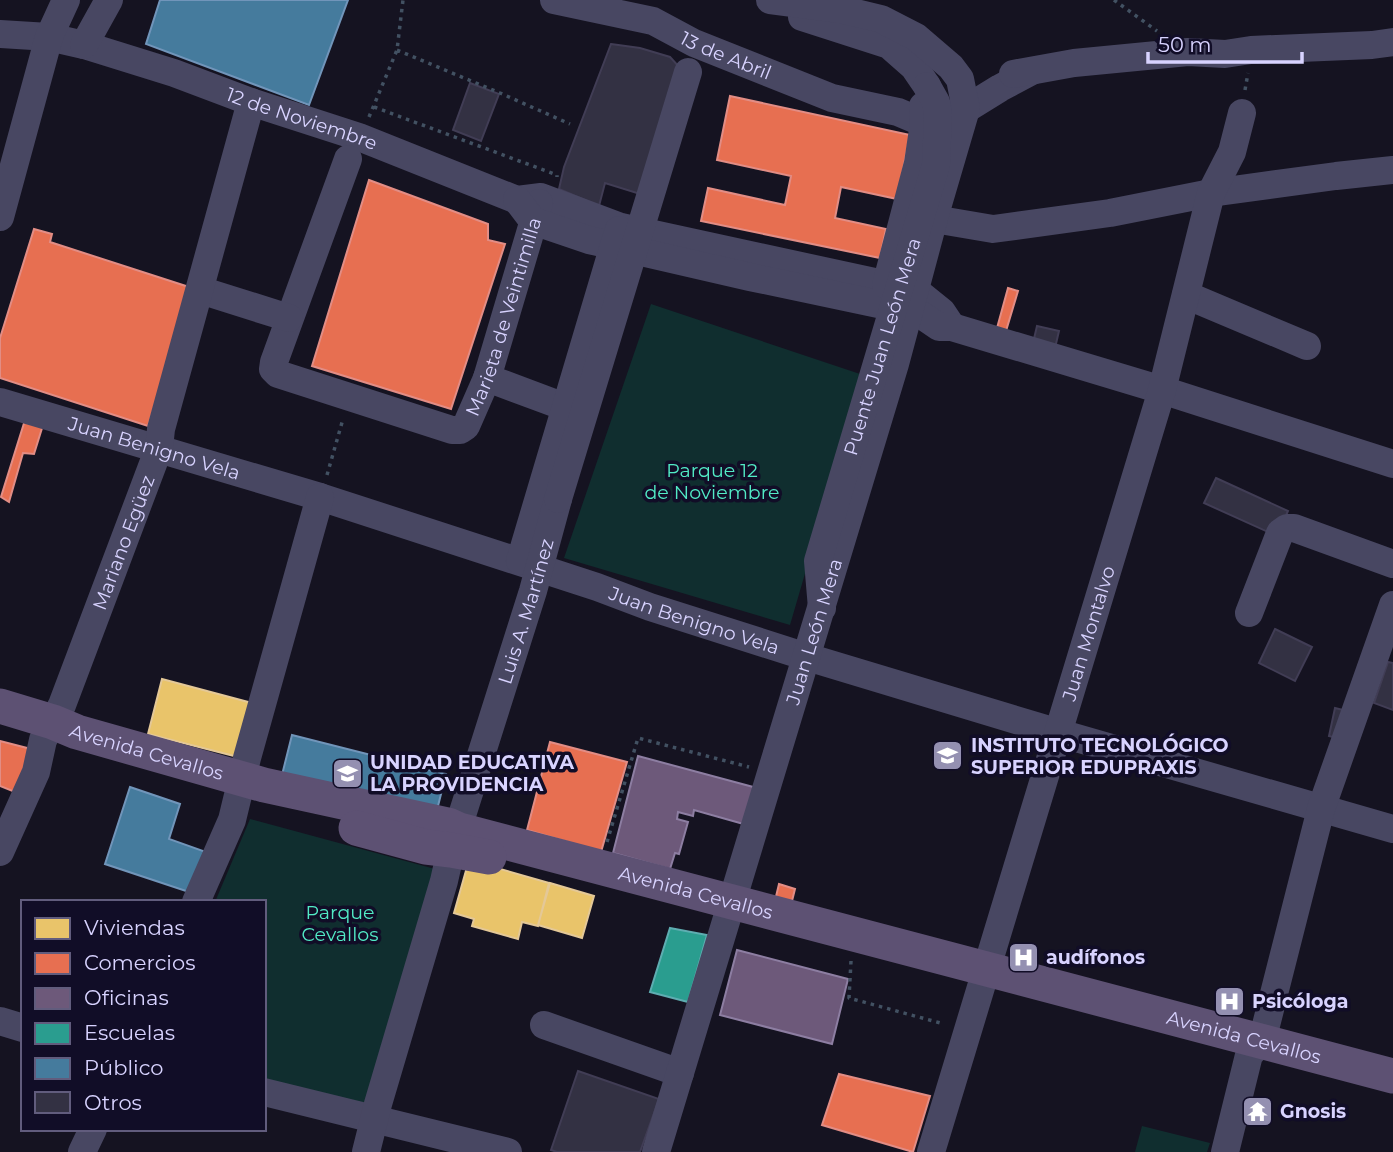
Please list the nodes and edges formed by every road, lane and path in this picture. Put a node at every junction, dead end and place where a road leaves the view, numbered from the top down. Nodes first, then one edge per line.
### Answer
1 (66, 0) edge
2 (109, 0) edge
3 (403, 0) edge
4 (554, 0) edge
5 (753, 0) edge
6 (771, 0) edge
7 (1114, 0) edge
8 (0, 34) edge
9 (50, 37) junction
10 (1393, 42) edge
11 (694, 43) junction
12 (84, 45) junction
13 (397, 50) junction
14 (1251, 50) junction
15 (1188, 52) junction
16 (1032, 71) junction
17 (960, 79) junction
18 (251, 102) junction
19 (925, 102) junction
20 (374, 107) junction
21 (966, 109) junction
22 (1242, 113) joint
23 (570, 124) dead end
24 (354, 148) junction
25 (1393, 170) edge
26 (1211, 193) junction
27 (535, 205) junction
28 (0, 217) edge
29 (934, 219) junction
30 (617, 236) junction
31 (886, 285) junction
32 (200, 290) junction
33 (1186, 295) junction
34 (913, 300) junction
35 (289, 318) junction
36 (946, 327) junction
37 (1307, 346) dead end
38 (895, 364) junction
39 (487, 378) junction
40 (1162, 390) junction
41 (350, 397) junction
42 (0, 402) edge
43 (565, 407) junction
44 (159, 448) junction
45 (1393, 464) edge
46 (320, 497) junction
47 (530, 564) junction
48 (1393, 564) edge
49 (1393, 605) edge
50 (822, 608) junction
51 (1249, 613) dead end
52 (807, 657) junction
53 (0, 706) edge
54 (0, 727) edge
55 (48, 731) junction
56 (1059, 733) junction
57 (772, 773) junction
58 (240, 787) junction
59 (1321, 809) junction
60 (1393, 829) edge
61 (455, 840) junction
62 (0, 852) edge
63 (600, 867) junction
64 (197, 900) edge
65 (730, 909) junction
66 (851, 952) junction
67 (984, 976) junction
68 (0, 1021) edge
69 (544, 1025) dead end
70 (947, 1025) dead end
71 (21, 1026) edge
72 (1255, 1048) junction
73 (680, 1073) junction
74 (1393, 1076) edge
75 (266, 1092) edge
76 (1393, 1092) edge
77 (374, 1119) junction
78 (92, 1131) edge
79 (82, 1152) edge
80 (366, 1152) edge
81 (508, 1152) edge
82 (656, 1152) edge
83 (932, 1152) edge
84 (1225, 1152) edge

1 - 9 street
2 - 12 street
3 - 13 path
4 - 11 street, 13 de Abril
5 - 19 street
6 - 17 street
7 - 15 path
8 - 9 street, 12 de Noviembre
9 - 12 street, 12 de Noviembre
9 - 28 street
10 - 14 street, 13 de Abril
11 - 19 street, 13 de Abril
11 - 47 street, Luis A. Martínez, bridge
12 - 18 street, 12 de Noviembre
13 - 20 path
13 - 23 path
14 - 15 street, 13 de Abril
14 - 22 path
15 - 16 street, 13 de Abril
16 - 17 street, 13 de Abril
16 - 21 street, 13 de Abril
17 - 19 street, 13 de Abril
17 - 21 street
18 - 24 street, 12 de Noviembre
18 - 32 street, Mariano Egüez
19 - 21 street, 13 de Abril
19 - 31 street
19 - 50 street, Puente Juan León Mera, bridge
20 - 24 path
20 - 27 path
21 - 29 street, Juan León Mera
22 - 26 street, Juan Montalvo
24 - 27 street, 12 de Noviembre
24 - 35 street, Marieta de Veintimilla
25 - 26 street
26 - 29 street
26 - 33 street, Juan Montalvo
27 - 30 street, 12 de Noviembre
27 - 39 street, Marieta de Veintimilla
29 - 34 street, Juan León Mera
30 - 31 street, 12 de Noviembre
30 - 34 street, 12 de Noviembre
30 - 43 street, Luis A. Martínez
31 - 34 street, 12 de Noviembre
32 - 35 street
32 - 44 street, Mariano Egüez
33 - 37 street
33 - 40 street, Juan Montalvo
34 - 36 street
34 - 38 street, Juan León Mera
35 - 41 street, Marieta de Veintimilla
36 - 38 street
36 - 40 street
38 - 50 street, Juan León Mera
39 - 41 street, Marieta de Veintimilla
39 - 43 street
40 - 45 street
40 - 56 street, Juan Montalvo
41 - 46 path
42 - 44 street, Juan Benigno Vela
43 - 47 street, Luis A. Martínez
44 - 46 street, Juan Benigno Vela
44 - 55 street, Mariano Egüez
46 - 47 street, Juan Benigno Vela
46 - 58 street
47 - 52 street, Juan Benigno Vela
47 - 61 street, Luis A. Martínez
48 - 51 street
49 - 59 street
50 - 52 street, Juan León Mera
52 - 56 street, Juan Benigno Vela
52 - 57 street, Juan León Mera
53 - 55 main road, Avenida Cevallos
54 - 55 main road, Avenida Cevallos
55 - 58 main road, Avenida Cevallos
55 - 62 street, Mariano Egüez
56 - 59 street, Juan Benigno Vela
56 - 67 street, Juan Montalvo
57 - 63 path
57 - 65 street, Juan León Mera
58 - 61 main road, Avenida Cevallos
58 - 64 street
59 - 60 street, Juan Benigno Vela
59 - 72 street
61 - 63 main road, Avenida Cevallos
61 - 65 main road, Avenida Cevallos
61 - 77 street, Luis A. Martínez
63 - 65 main road, Avenida Cevallos
65 - 66 main road, Avenida Cevallos
65 - 67 main road, Avenida Cevallos
65 - 73 street, Juan León Mera
66 - 67 main road, Avenida Cevallos
66 - 70 path
67 - 72 main road, Avenida Cevallos
67 - 83 street, Juan Montalvo
68 - 71 street
69 - 73 street
72 - 74 main road, Avenida Cevallos
72 - 76 main road, Avenida Cevallos
72 - 84 street
73 - 82 street, Juan León Mera
75 - 77 street
77 - 80 street, Luis A. Martínez
77 - 81 street
78 - 79 street

